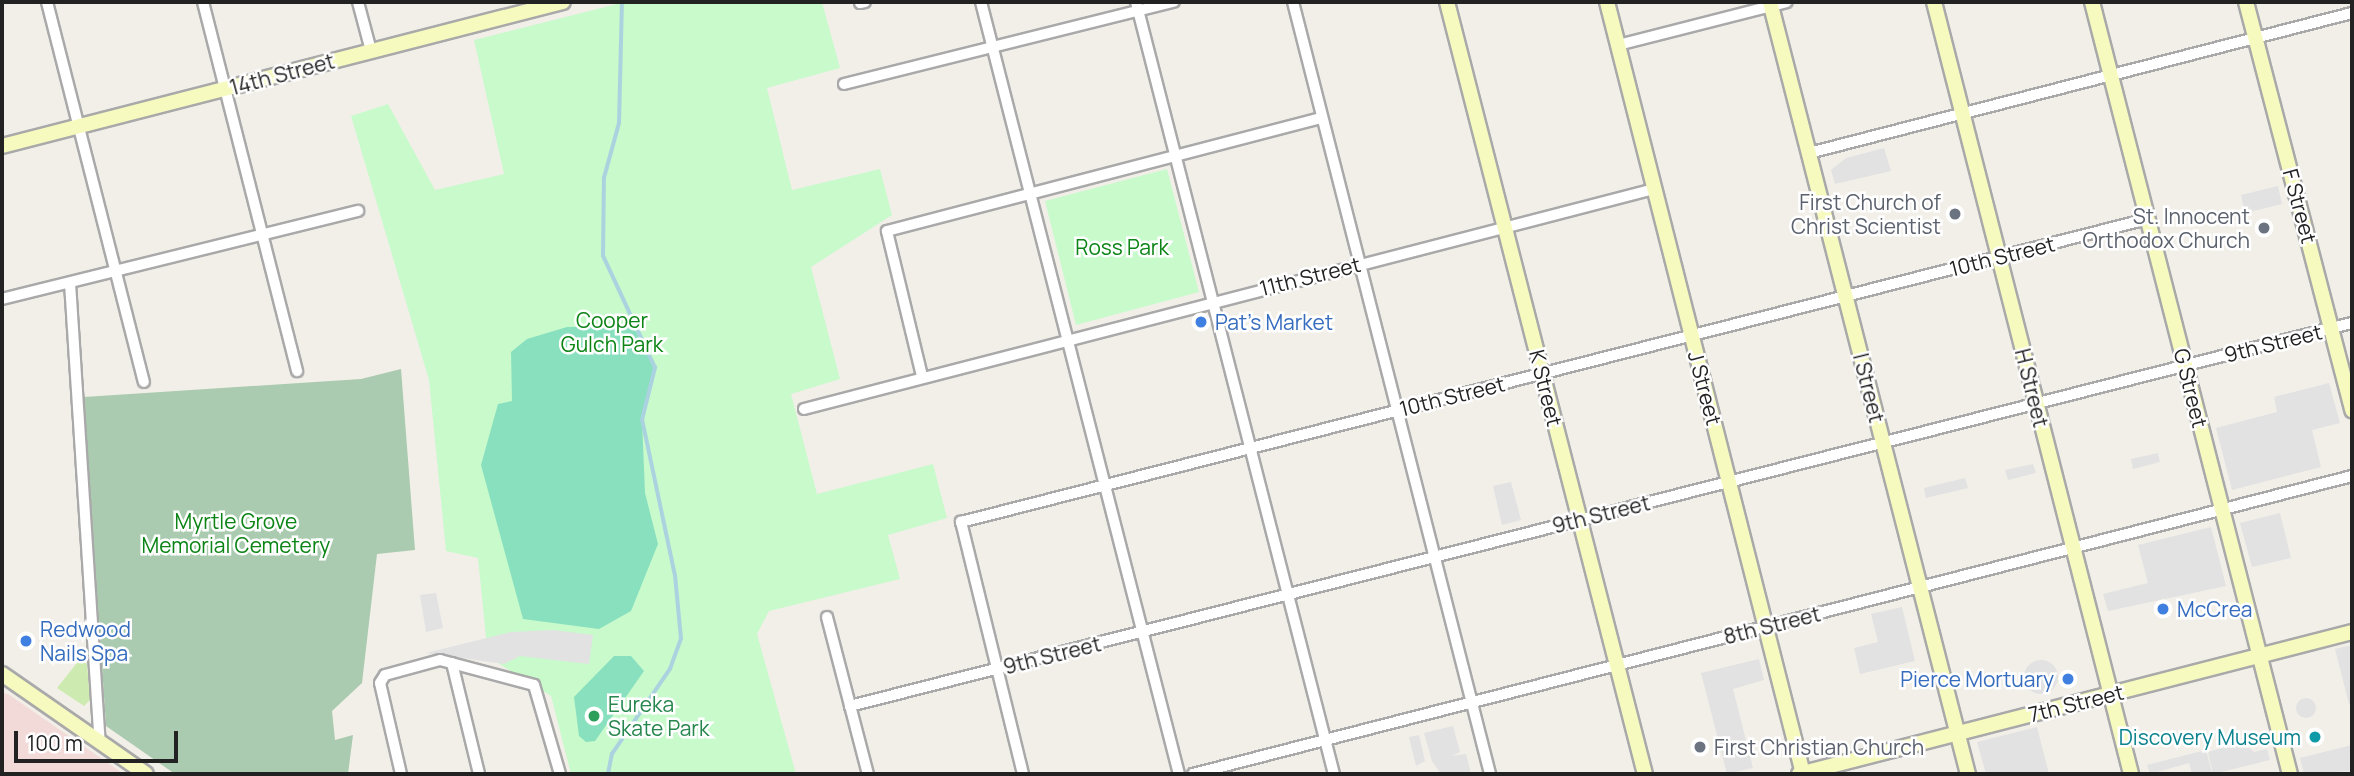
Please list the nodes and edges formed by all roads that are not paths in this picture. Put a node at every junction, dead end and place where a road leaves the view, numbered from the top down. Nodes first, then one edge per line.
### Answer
1 (47, 2) edge
2 (203, 2) edge
3 (358, 2) edge
4 (563, 2) edge
5 (981, 2) edge
6 (1174, 2) edge
7 (1293, 2) edge
8 (1447, 2) edge
9 (1607, 2) edge
10 (1787, 2) edge
11 (1934, 2) edge
12 (2092, 2) edge
13 (2246, 2) edge
14 (1771, 4) edge
15 (1137, 6) edge
16 (509, 8) edge
17 (2352, 13) edge
18 (2256, 38) junction
19 (1618, 45) junction
20 (993, 47) junction
21 (371, 51) junction
22 (2111, 75) junction
23 (844, 84) dead end
24 (224, 89) junction
25 (1962, 113) junction
26 (1322, 118) junction
27 (78, 127) junction
28 (2, 146) edge
29 (1809, 152) junction
30 (1176, 154) junction
31 (1654, 189) junction
32 (1031, 194) junction
33 (358, 211) dead end
34 (2147, 219) junction
35 (1504, 226) junction
36 (262, 237) junction
37 (1997, 256) junction
38 (1359, 263) junction
39 (116, 272) junction
40 (70, 283) junction
41 (1845, 295) junction
42 (2, 299) edge
43 (1212, 301) junction
44 (2352, 323) edge
45 (2332, 328) junction
46 (1691, 334) junction
47 (1066, 338) junction
48 (2185, 365) junction
49 (297, 371) dead end
50 (1542, 373) junction
51 (922, 376) junction
52 (144, 382) dead end
53 (2035, 404) junction
54 (804, 409) dead end
55 (1396, 410) junction
56 (2352, 411) edge
57 (1883, 442) junction
58 (1250, 447) junction
59 (2352, 477) edge
60 (1729, 482) junction
61 (1104, 486) junction
62 (2221, 510) junction
63 (1579, 520) junction
64 (2072, 547) junction
65 (1434, 557) junction
66 (1920, 588) junction
67 (1287, 594) junction
68 (827, 617) dead end
69 (1767, 627) junction
70 (1142, 632) junction
71 (2352, 632) edge
72 (2259, 656) junction
73 (452, 663) junction
74 (1616, 665) junction
75 (996, 669) junction
76 (2, 674) edge
77 (2111, 694) junction
78 (1472, 702) junction
79 (850, 706) junction
80 (1957, 734) junction
81 (1325, 740) junction
82 (100, 742) junction
83 (146, 774) edge
84 (401, 774) edge
85 (479, 774) edge
86 (560, 774) edge
87 (867, 774) edge
88 (1023, 774) edge
89 (1180, 774) edge
90 (1193, 774) edge
91 (1334, 774) edge
92 (1490, 774) edge
93 (1645, 774) edge
94 (1802, 774) edge
95 (1968, 774) edge
96 (2132, 774) edge
97 (2290, 774) edge

1 - 27 street
2 - 24 street
3 - 21 street
4 - 16 street, 14th Street
5 - 20 street
6 - 15 street
7 - 26 street
8 - 35 street, K Street
9 - 19 street, J Street
10 - 14 street
11 - 25 street, H Street
12 - 22 street, G Street
13 - 18 street, F Street
14 - 19 street
14 - 29 street, I Street
15 - 20 street
15 - 30 street
16 - 21 street, 14th Street
17 - 18 street
18 - 22 street
18 - 45 street, F Street
19 - 31 street, J Street
20 - 23 street
20 - 32 street
21 - 24 street, 14th Street
22 - 25 street
22 - 34 street, G Street
24 - 27 street, 14th Street
24 - 36 street
25 - 29 street
25 - 37 street, H Street
26 - 30 street
26 - 38 street
27 - 28 street, 14th Street
27 - 39 street
29 - 41 street, I Street
30 - 32 street
30 - 43 street
31 - 35 street, 11th Street
31 - 46 street, J Street
32 - 47 street
32 - 51 street
33 - 36 street
34 - 37 street, 10th Street
34 - 48 street, G Street
35 - 38 street, 11th Street
35 - 50 street, K Street
36 - 39 street
36 - 49 street
37 - 41 street, 10th Street
37 - 53 street, H Street
38 - 43 street, 11th Street
38 - 55 street
39 - 40 street
39 - 52 street
40 - 42 street
40 - 82 street
41 - 46 street, 10th Street
41 - 57 street, I Street
43 - 47 street, 11th Street
43 - 58 street
44 - 45 street, 9th Street
45 - 48 street, 9th Street
45 - 56 street, F Street
46 - 50 street, 10th Street
46 - 60 street, J Street
47 - 51 street, 11th Street
47 - 61 street
48 - 53 street, 9th Street
48 - 62 street, G Street
50 - 55 street, 10th Street
50 - 63 street, K Street
51 - 54 street, 11th Street
53 - 57 street, 9th Street
53 - 64 street, H Street
55 - 58 street, 10th Street
55 - 65 street
57 - 60 street, 9th Street
57 - 66 street, I Street
58 - 61 street, 10th Street
58 - 67 street
59 - 62 street, 8th Street
60 - 63 street, 9th Street
60 - 69 street, J Street
61 - 70 street
61 - 75 street, 10th Street
62 - 64 street, 8th Street
62 - 72 street, G Street
63 - 65 street, 9th Street
63 - 74 street, K Street
64 - 66 street, 8th Street
64 - 77 street, H Street
65 - 67 street, 9th Street
65 - 78 street
66 - 69 street, 8th Street
66 - 80 street, I Street
67 - 70 street, 9th Street
67 - 81 street
68 - 79 street
69 - 74 street, 8th Street
69 - 94 street, J Street
70 - 75 street, 9th Street
70 - 89 street
71 - 72 street, 7th Street
72 - 77 street, 7th Street
72 - 97 street, G Street
73 - 84 street
73 - 85 street
73 - 86 street
74 - 78 street, 8th Street
74 - 93 street, K Street
75 - 79 street, 9th Street
75 - 88 street
76 - 82 street
77 - 80 street, 7th Street
77 - 96 street, H Street
78 - 81 street, 8th Street
78 - 92 street
79 - 87 street
80 - 94 street, 7th Street
80 - 95 street, I Street
81 - 90 street, 8th Street
81 - 91 street
82 - 83 street

